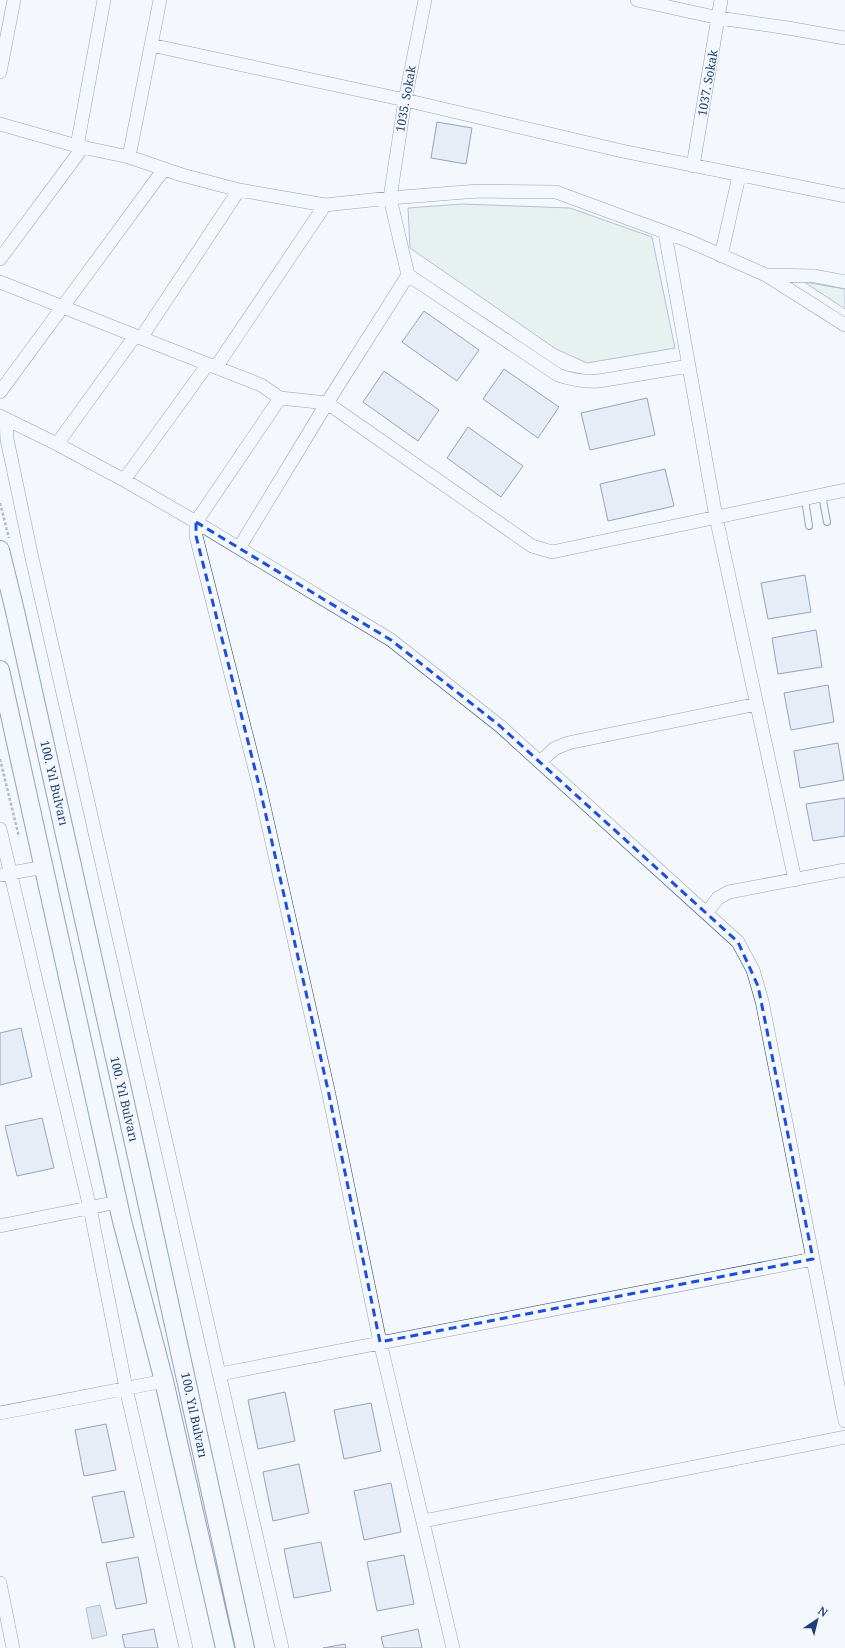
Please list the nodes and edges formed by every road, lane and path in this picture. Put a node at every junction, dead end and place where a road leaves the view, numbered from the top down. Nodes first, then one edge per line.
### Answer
1 (14, 0) edge
2 (104, 0) edge
3 (160, 0) edge
4 (425, 0) edge
5 (637, 0) edge
6 (721, 0) edge
7 (719, 18) junction
8 (845, 38) edge
9 (151, 45) junction
10 (0, 72) edge
11 (405, 100) junction
12 (0, 124) edge
13 (80, 146) junction
14 (129, 157) junction
15 (693, 166) junction
16 (164, 169) junction
17 (739, 176) junction
18 (240, 190) junction
19 (845, 196) edge
20 (390, 198) junction
21 (325, 205) junction
22 (665, 233) junction
23 (721, 256) junction
24 (0, 259) edge
25 (408, 275) junction
26 (766, 275) junction
27 (0, 282) edge
28 (845, 282) edge
29 (63, 307) junction
30 (845, 325) edge
31 (138, 337) junction
32 (212, 365) junction
33 (689, 366) junction
34 (0, 392) edge
35 (280, 398) junction
36 (327, 403) junction
37 (3, 418) edge
38 (57, 444) junction
39 (124, 480) junction
40 (845, 490) edge
41 (822, 495) junction
42 (805, 499) junction
43 (716, 517) junction
44 (196, 522) junction
45 (827, 522) dead end
46 (809, 526) dead end
47 (239, 548) junction
48 (0, 550) edge
49 (0, 670) edge
50 (757, 704) junction
51 (0, 759) edge
52 (540, 762) junction
53 (0, 829) edge
54 (20, 842) dead end
55 (44, 867) junction
56 (845, 870) edge
57 (6, 874) edge
58 (795, 880) junction
59 (706, 912) junction
60 (118, 1202) junction
61 (90, 1208) junction
62 (0, 1226) edge
63 (813, 1259) junction
64 (380, 1342) junction
65 (220, 1374) junction
66 (164, 1381) junction
67 (126, 1388) junction
68 (0, 1413) edge
69 (845, 1421) edge
70 (845, 1436) edge
71 (423, 1521) junction
72 (0, 1583) edge
73 (13, 1648) edge
74 (186, 1648) edge
75 (225, 1648) edge
76 (245, 1648) edge
77 (282, 1648) edge
78 (453, 1648) edge

1 - 10 street
2 - 13 street
3 - 9 street
4 - 11 street, 1035. Sokak
5 - 7 street
6 - 7 street, 1037. Sokak
7 - 8 street
7 - 15 street, 1037. Sokak
9 - 11 street
9 - 14 street
11 - 15 street
11 - 20 street, 1035. Sokak
12 - 13 street
13 - 14 street
13 - 24 street
14 - 16 street
15 - 17 street
16 - 18 street
16 - 29 street
17 - 19 street
17 - 23 street
18 - 21 street
18 - 31 street
20 - 21 street
20 - 22 street
20 - 25 street
21 - 32 street
22 - 23 street
22 - 33 street
23 - 26 street
25 - 33 street
25 - 36 street
26 - 28 street
26 - 30 street
27 - 29 street
29 - 31 street
29 - 34 street
31 - 32 street
31 - 38 street
32 - 35 street
32 - 39 street
33 - 43 street
35 - 36 street
35 - 44 street
36 - 43 street
36 - 47 street
37 - 38 street
37 - 65 street
38 - 39 street
39 - 44 street
40 - 41 street
41 - 42 street
41 - 45 lane
42 - 43 street
42 - 46 lane
43 - 50 street
44 - 47 street
44 - 64 street
47 - 52 street
48 - 76 main road, 100. Yıl Bulvarı
49 - 55 main road, 100. Yıl Bulvarı
50 - 52 street
50 - 58 street
51 - 54 path
52 - 59 street
53 - 57 street
55 - 57 street
55 - 60 main road, 100. Yıl Bulvarı
56 - 58 street
57 - 61 street
58 - 59 street
59 - 63 street
60 - 61 street
60 - 66 main road, 100. Yıl Bulvarı
61 - 62 street
61 - 67 street
63 - 64 street
63 - 69 street
64 - 65 street
64 - 71 street
65 - 77 street
66 - 67 street
66 - 75 main road, 100. Yıl Bulvarı
67 - 68 street
67 - 74 street
70 - 71 street
71 - 78 street
72 - 73 street

